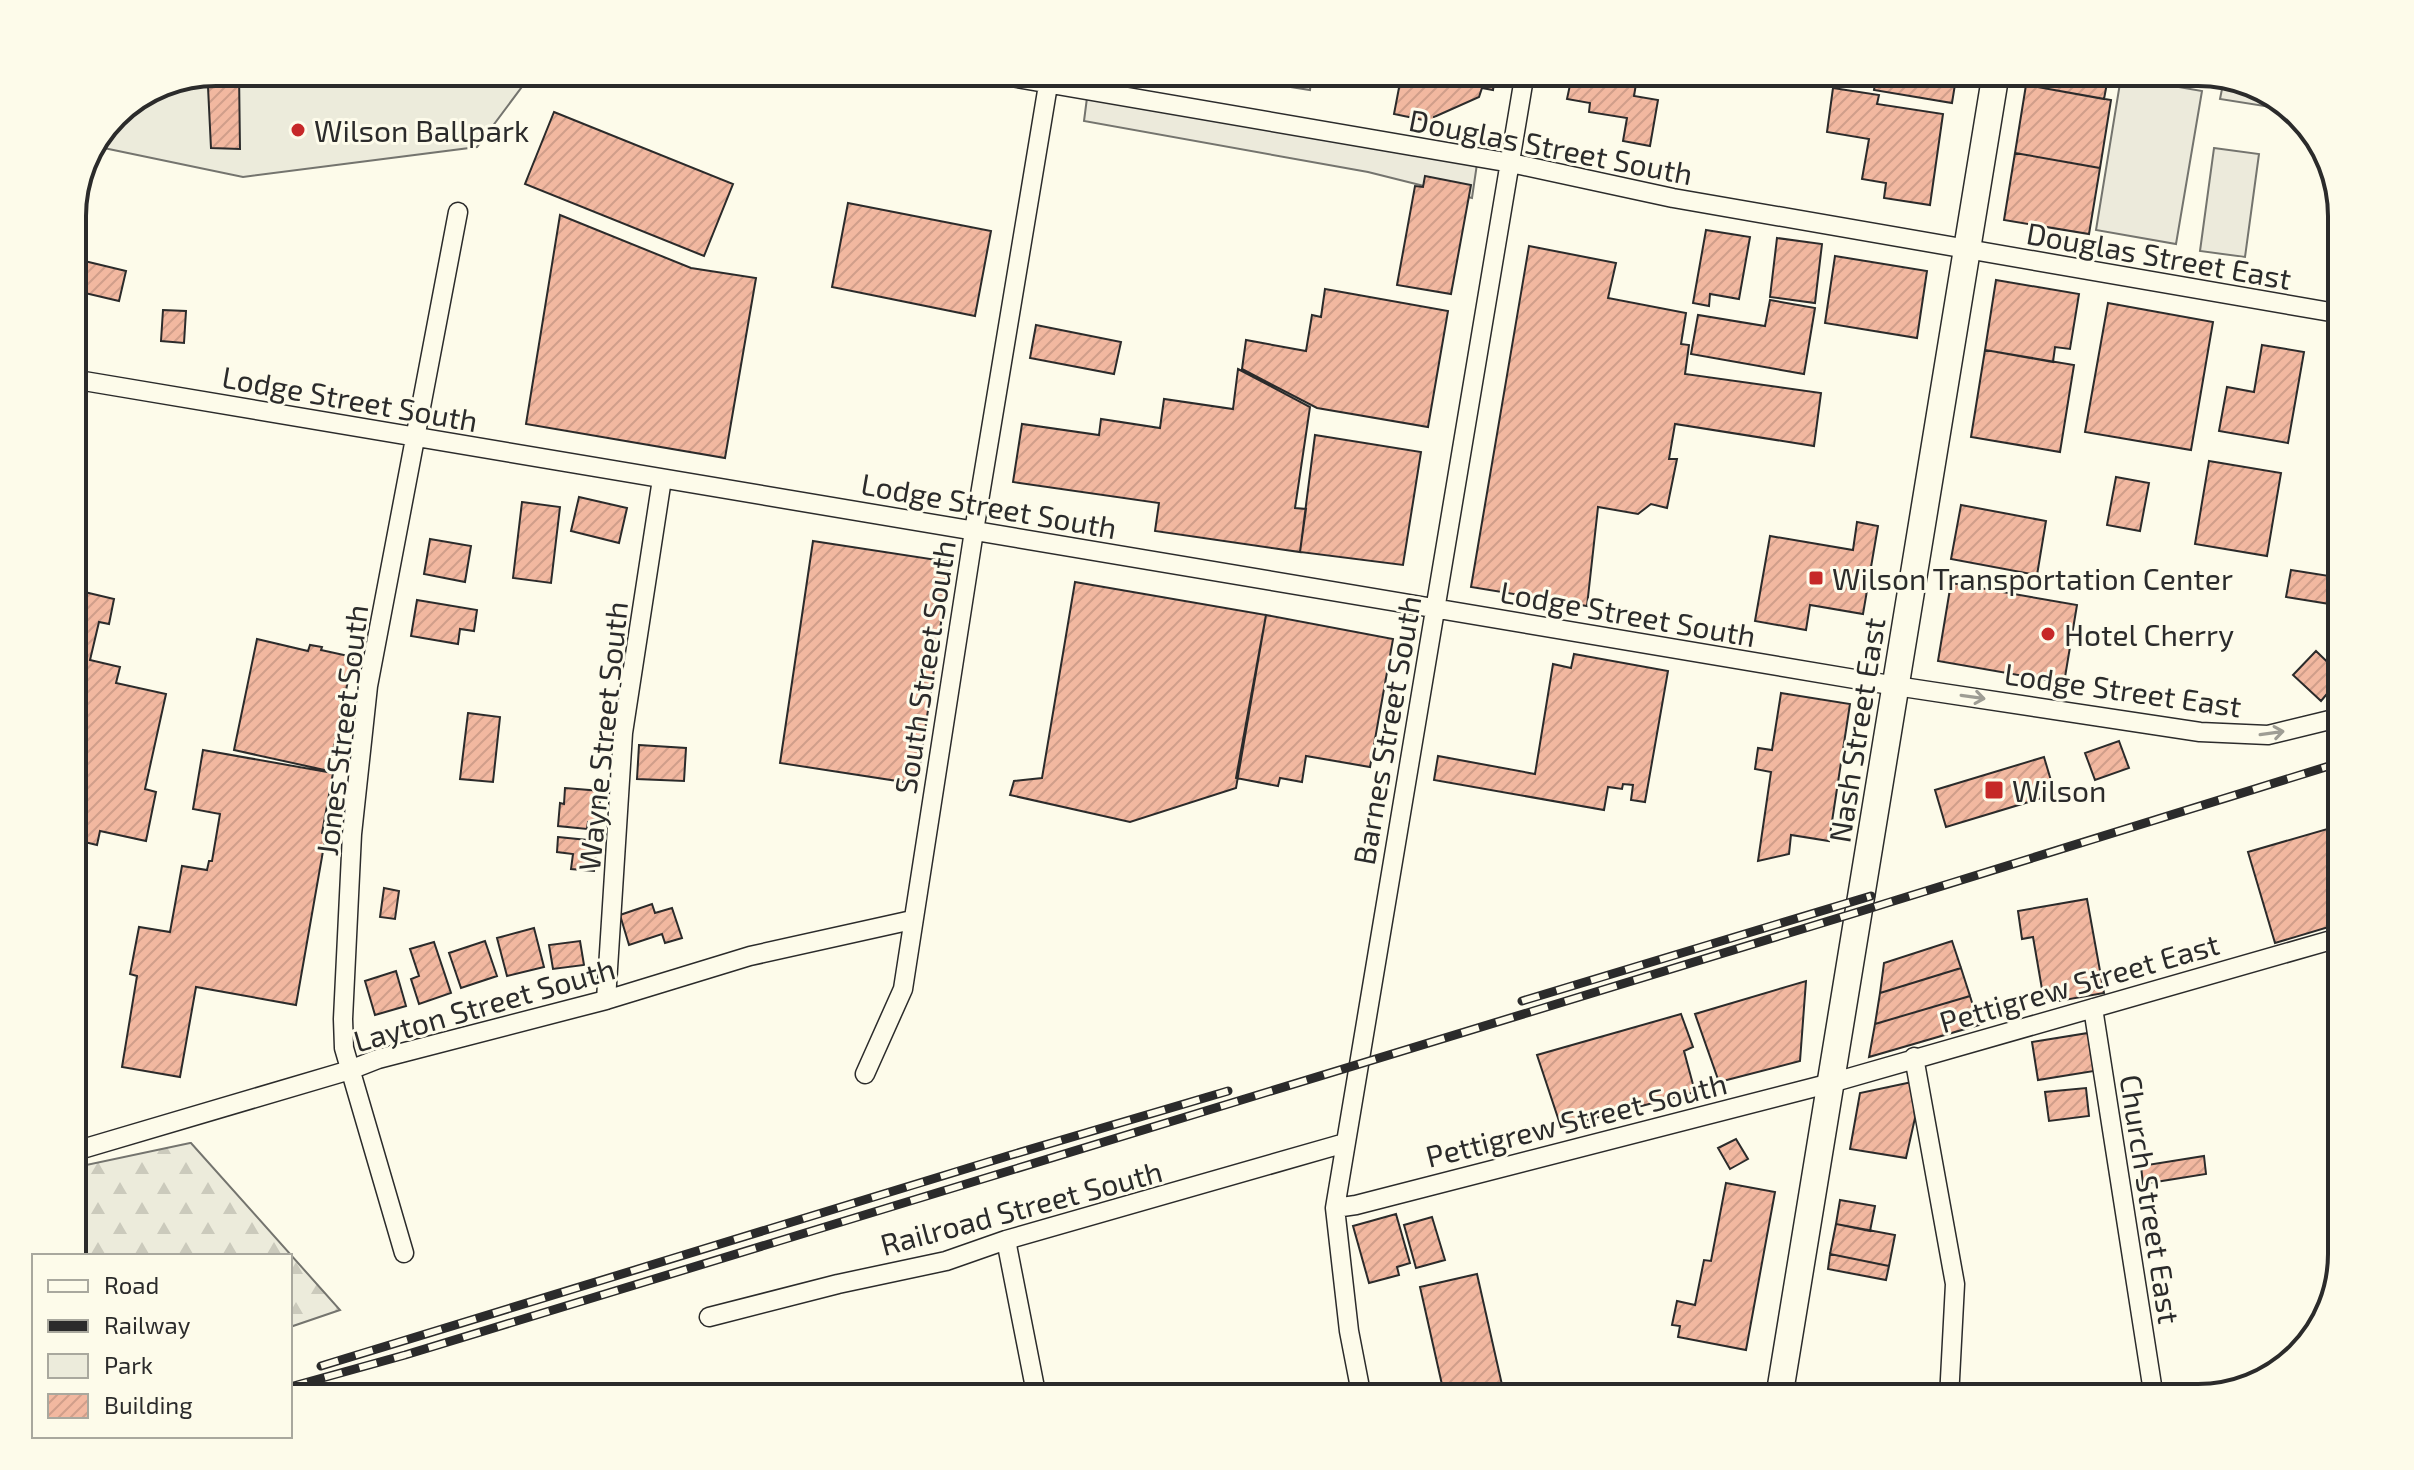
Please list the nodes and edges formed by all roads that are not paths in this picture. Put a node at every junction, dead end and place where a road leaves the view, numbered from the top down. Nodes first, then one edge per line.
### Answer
1 (1048, 86) edge
2 (1092, 86) edge
3 (1523, 86) edge
4 (1994, 86) edge
5 (1511, 163) junction
6 (458, 212) dead end
7 (1967, 249) junction
8 (2328, 312) edge
9 (86, 381) edge
10 (414, 437) junction
11 (662, 479) junction
12 (974, 531) junction
13 (1435, 609) junction
14 (1896, 686) junction
15 (2328, 720) edge
16 (912, 920) junction
17 (2328, 941) edge
18 (606, 1000) junction
19 (2093, 1008) junction
20 (1914, 1057) junction
21 (350, 1070) junction
22 (865, 1074) dead end
23 (1831, 1083) junction
24 (1345, 1143) junction
25 (86, 1148) edge
26 (1335, 1208) junction
27 (1006, 1240) junction
28 (404, 1253) dead end
29 (709, 1317) dead end
30 (1034, 1384) edge
31 (1359, 1384) edge
32 (1781, 1384) edge
33 (1950, 1384) edge
34 (2152, 1384) edge

1 - 12 street, South Street South
2 - 5 street, Douglas Street South
3 - 5 street, Barnes Street South
4 - 7 main road, Nash Street East
5 - 7 street, Douglas Street South
5 - 13 street, Barnes Street South
6 - 10 street, Jones Street South
7 - 8 street, Douglas Street East
7 - 14 main road, Nash Street East
9 - 10 street, Lodge Street South
10 - 11 street, Lodge Street South
10 - 21 street, Jones Street South
11 - 12 street, Lodge Street South
11 - 18 street, Wayne Street South
12 - 13 street, Lodge Street South
12 - 16 street, South Street South
13 - 14 street, Lodge Street South
13 - 24 street, Barnes Street South
14 -> 15 street, Lodge Street East
14 - 23 main road, Nash Street East
16 - 18 street, Layton Street South
16 - 22 street, South Street South
17 - 19 street, Pettigrew Street East
18 - 21 street, Layton Street South
19 - 20 street, Pettigrew Street East
19 - 34 street, Church Street East
20 - 23 street, Pettigrew Street East
20 - 33 street
21 - 25 street, Layton Street South
21 - 28 street, Jones Street South
23 - 26 street, Pettigrew Street South
23 - 32 main road, Nash Street East
24 - 26 street, Barnes Street South
24 - 27 street, Railroad Street South
26 - 31 street, Barnes Street South
27 - 29 street, Railroad Street South
27 - 30 street

